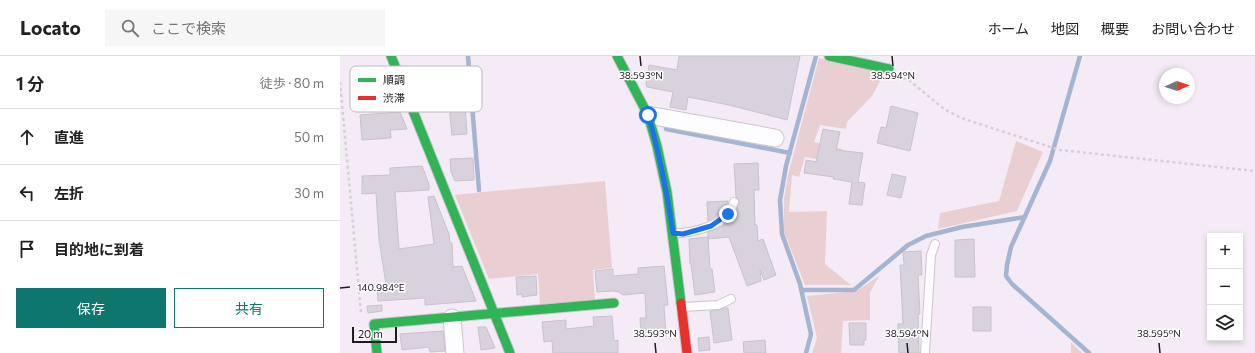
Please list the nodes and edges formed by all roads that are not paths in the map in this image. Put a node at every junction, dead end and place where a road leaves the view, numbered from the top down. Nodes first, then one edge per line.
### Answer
1 (391, 56) edge
2 (617, 56) edge
3 (829, 56) edge
4 (395, 66) edge
5 (888, 67) road end
6 (414, 112) edge
7 (648, 115) junction
8 (774, 138) dead end
9 (734, 202) dead end
10 (673, 233) junction
11 (935, 244) dead end
12 (731, 299) dead end
13 (614, 303) dead end
14 (682, 307) junction
15 (495, 314) junction
16 (452, 318) junction
17 (377, 353) edge
18 (455, 353) edge
19 (510, 353) edge
20 (687, 353) edge
21 (925, 353) edge

1 - 4 street
2 - 7 street
3 - 5 street
6 - 15 street
7 - 8 street
7 - 10 street
9 - 10 lane
10 - 14 street
11 - 21 lane
12 - 14 lane
13 - 15 street
14 - 20 street
15 - 16 street
15 - 19 street
16 - 17 street
16 - 18 street

